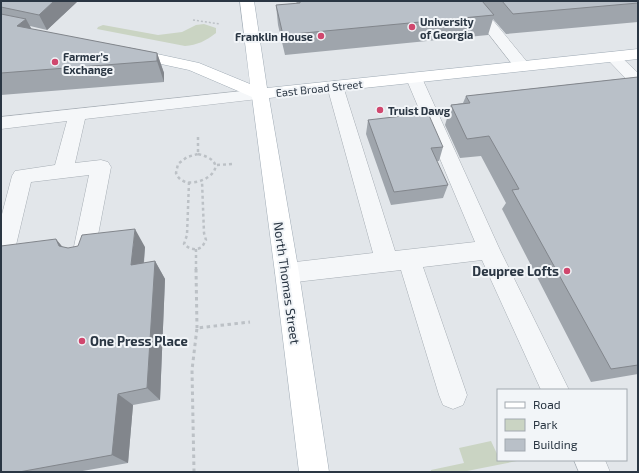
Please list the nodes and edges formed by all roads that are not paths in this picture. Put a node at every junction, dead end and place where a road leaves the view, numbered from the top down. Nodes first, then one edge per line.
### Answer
1 (247, 1) edge
2 (470, 1) edge
3 (117, 50) edge
4 (638, 54) edge
5 (613, 57) junction
6 (522, 66) junction
7 (414, 78) junction
8 (638, 82) edge
9 (335, 86) junction
10 (260, 94) junction
11 (77, 115) junction
12 (1, 123) edge
13 (63, 170) junction
14 (489, 250) junction
15 (83, 256) edge
16 (398, 260) junction
17 (1, 262) edge
18 (287, 273) junction
19 (556, 389) edge
20 (453, 395) dead end
21 (590, 461) edge
22 (314, 472) edge
23 (595, 472) edge

1 - 10 main road, North Thomas Street
2 - 6 street
3 - 10 main road
4 - 5 main road, East Broad Street
5 - 6 main road, East Broad Street
5 - 8 street
6 - 7 main road, East Broad Street
7 - 9 main road, East Broad Street
7 - 14 street
9 - 10 main road, East Broad Street
9 - 16 street
10 - 11 street, East Broad Street
10 - 18 main road, North Thomas Street
11 - 12 street, East Broad Street
11 - 13 street
13 - 15 street
13 - 17 street
14 - 16 street
14 - 19 street
16 - 18 street
16 - 20 street
18 - 22 main road, North Thomas Street
21 - 23 street

